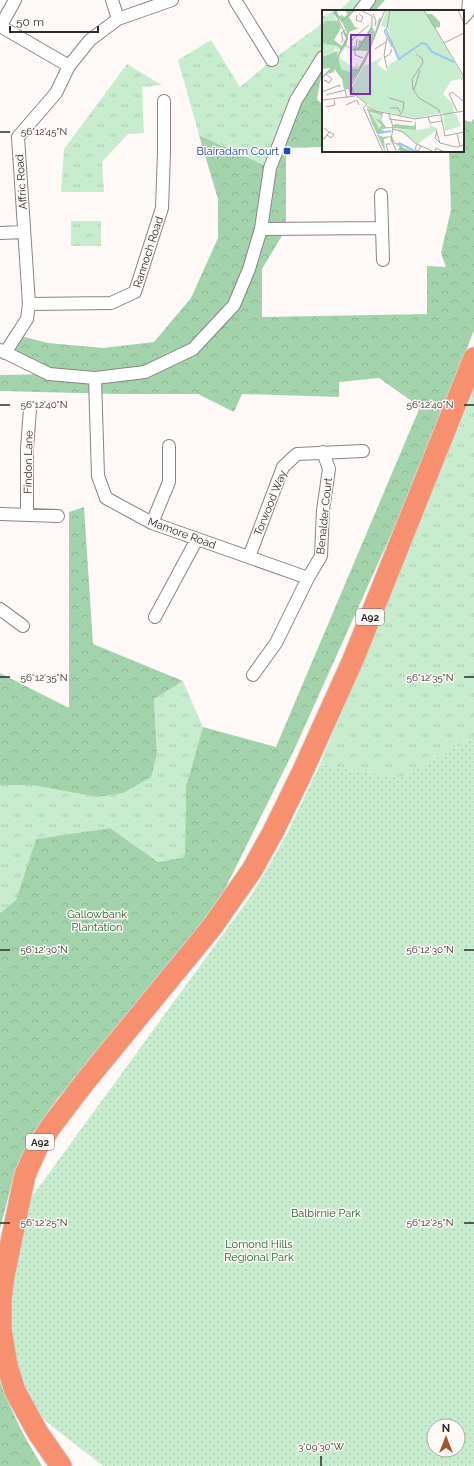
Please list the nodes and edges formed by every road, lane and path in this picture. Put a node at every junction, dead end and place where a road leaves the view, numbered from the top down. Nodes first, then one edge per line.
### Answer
1 (16, 0) edge
2 (112, 0) edge
3 (172, 0) edge
4 (235, 0) edge
5 (369, 0) edge
6 (469, 0) edge
7 (361, 10) edge
8 (464, 17) edge
9 (118, 19) junction
10 (0, 27) edge
11 (322, 59) edge
12 (272, 60) dead end
13 (69, 66) junction
14 (164, 102) dead end
15 (381, 195) dead end
16 (382, 228) junction
17 (261, 229) junction
18 (24, 232) junction
19 (0, 233) edge
20 (383, 260) dead end
21 (29, 304) junction
22 (3, 352) edge
23 (474, 358) edge
24 (96, 378) junction
25 (30, 409) dead end
26 (169, 446) dead end
27 (363, 451) dead end
28 (323, 452) junction
29 (0, 514) edge
30 (27, 515) junction
31 (58, 516) dead end
32 (152, 523) junction
33 (197, 539) junction
34 (249, 557) junction
35 (308, 578) junction
36 (0, 609) edge
37 (155, 617) dead end
38 (23, 626) dead end
39 (253, 675) dead end
40 (61, 1466) edge

1 - 10 street
2 - 9 street
3 - 9 street, Affric Road
4 - 12 street
5 - 7 street
6 - 8 street
9 - 13 street, Affric Road
10 - 13 street
11 - 17 street
13 - 18 street, Affric Road
14 - 21 street, Rannoch Road
15 - 16 street
16 - 17 street
16 - 20 street
17 - 24 street
18 - 19 street
18 - 21 street, Affric Road
21 - 22 street, Affric Road
22 - 24 street
23 - 40 highway, A92
24 - 32 street, Mamore Road
25 - 30 street, Findon Lane
26 - 32 street
27 - 28 street, Torwood Way
28 - 34 street, Torwood Way
28 - 35 street, Benalder Court
29 - 30 street
30 - 31 street
32 - 33 street, Mamore Road
33 - 34 street, Mamore Road
33 - 37 street
34 - 35 street, Mamore Road
35 - 39 street, Benalder Court
36 - 38 street

